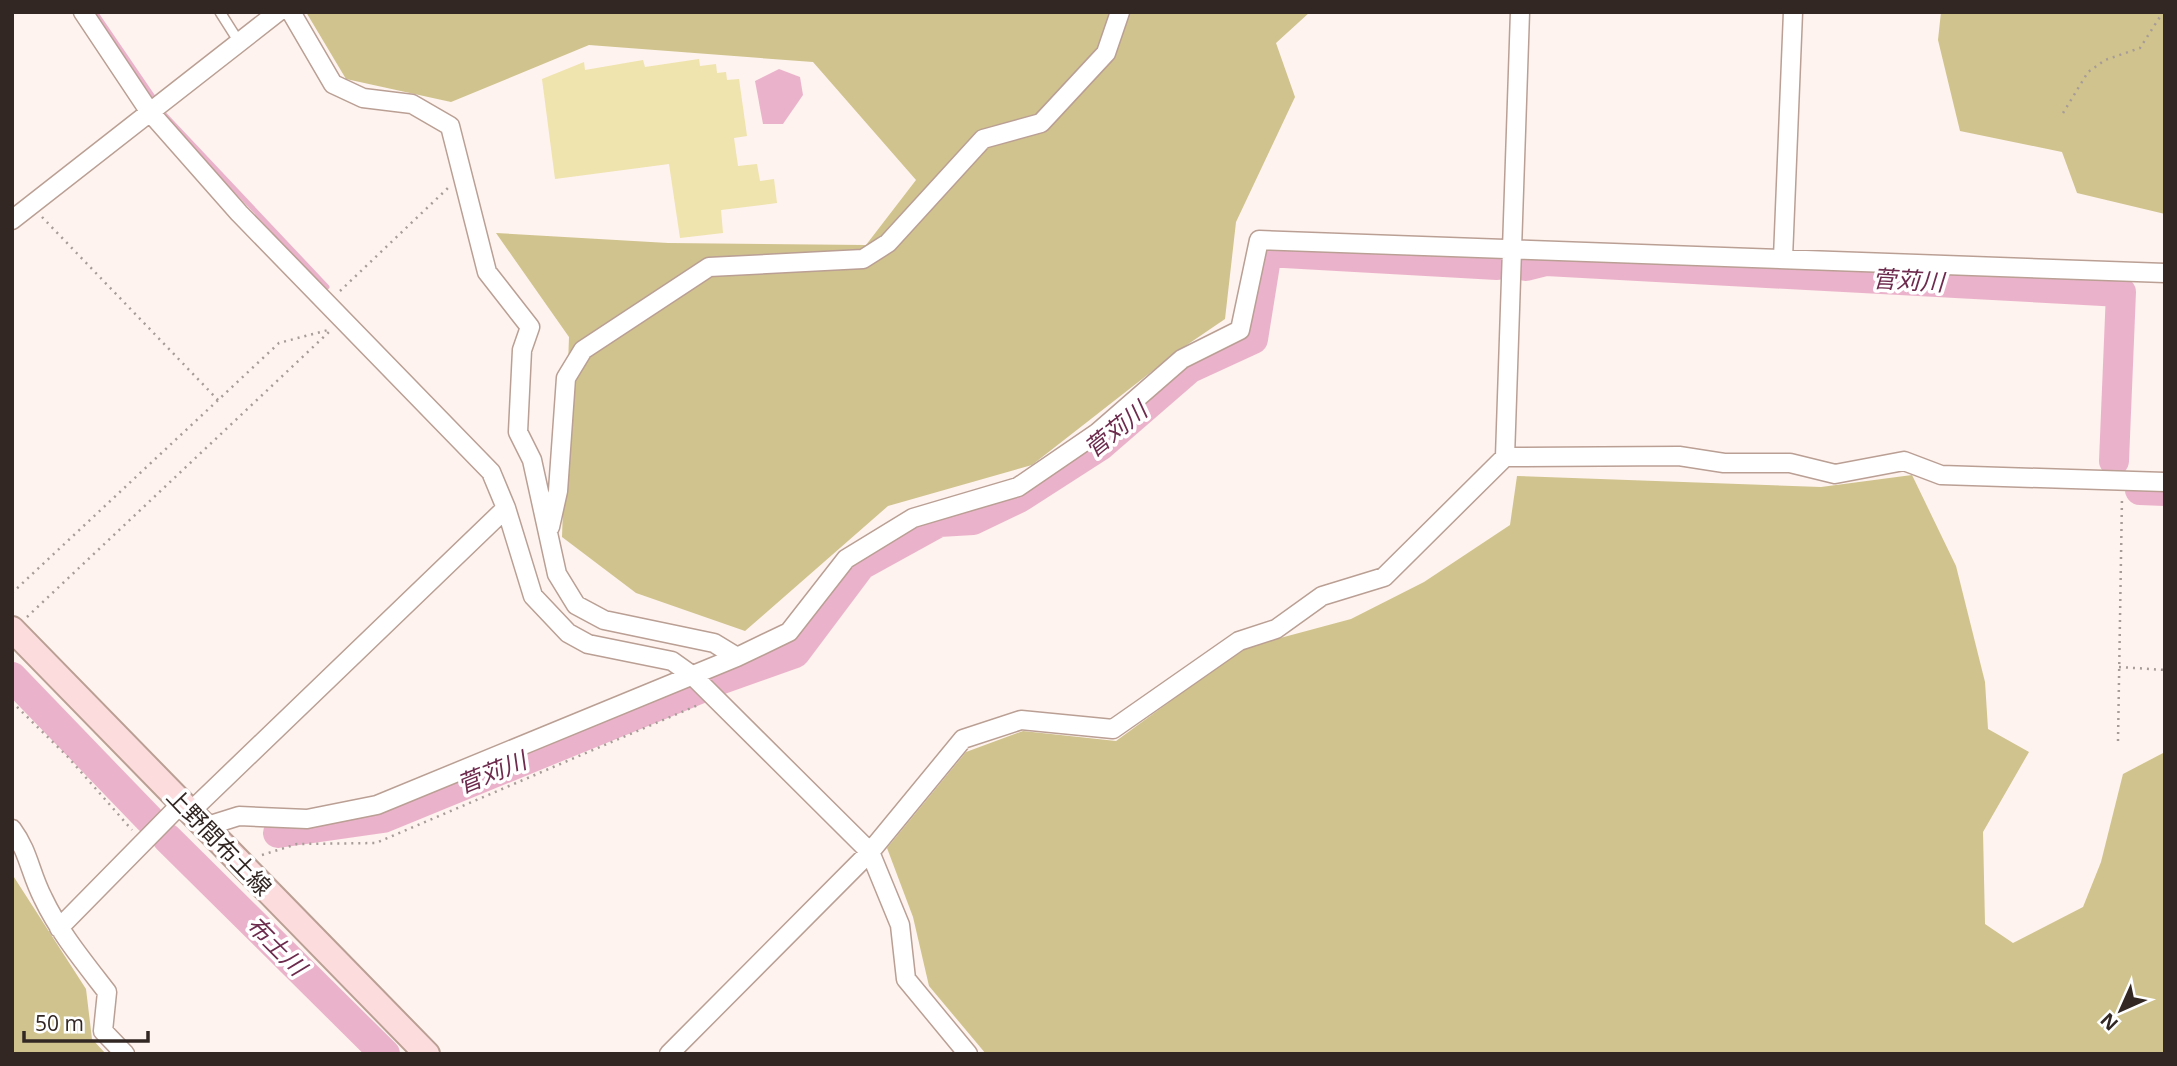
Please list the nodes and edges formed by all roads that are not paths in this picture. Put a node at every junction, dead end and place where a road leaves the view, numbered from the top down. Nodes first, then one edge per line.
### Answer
1 (83, 12) edge
2 (220, 12) edge
3 (278, 12) edge
4 (291, 12) edge
5 (1120, 12) edge
6 (1520, 12) edge
7 (1793, 12) edge
8 (239, 42) junction
9 (149, 111) junction
10 (12, 220) edge
11 (1510, 250) junction
12 (1783, 258) junction
13 (2165, 273) edge
14 (1505, 457) junction
15 (2165, 482) edge
16 (506, 508) junction
17 (549, 534) junction
18 (13, 630) edge
19 (737, 657) junction
20 (693, 676) junction
21 (191, 815) junction
22 (12, 829) edge
23 (870, 852) junction
24 (59, 928) junction
25 (125, 1054) edge
26 (427, 1054) edge
27 (669, 1054) edge
28 (968, 1054) edge

1 - 9 street
2 - 8 lane
3 - 8 street
4 - 17 street
5 - 17 street
6 - 11 street
7 - 12 street
8 - 9 street
9 - 10 street
9 - 16 street
11 - 12 street
11 - 14 street
11 - 19 street
12 - 13 street
14 - 15 street
14 - 23 street
16 - 20 street
16 - 21 street
17 - 19 street
18 - 21 main road, 上野間布土線
19 - 20 street
20 - 21 street
20 - 23 street
21 - 24 street
21 - 26 main road, 上野間布土線
22 - 24 street
23 - 27 street
23 - 28 street
24 - 25 street

